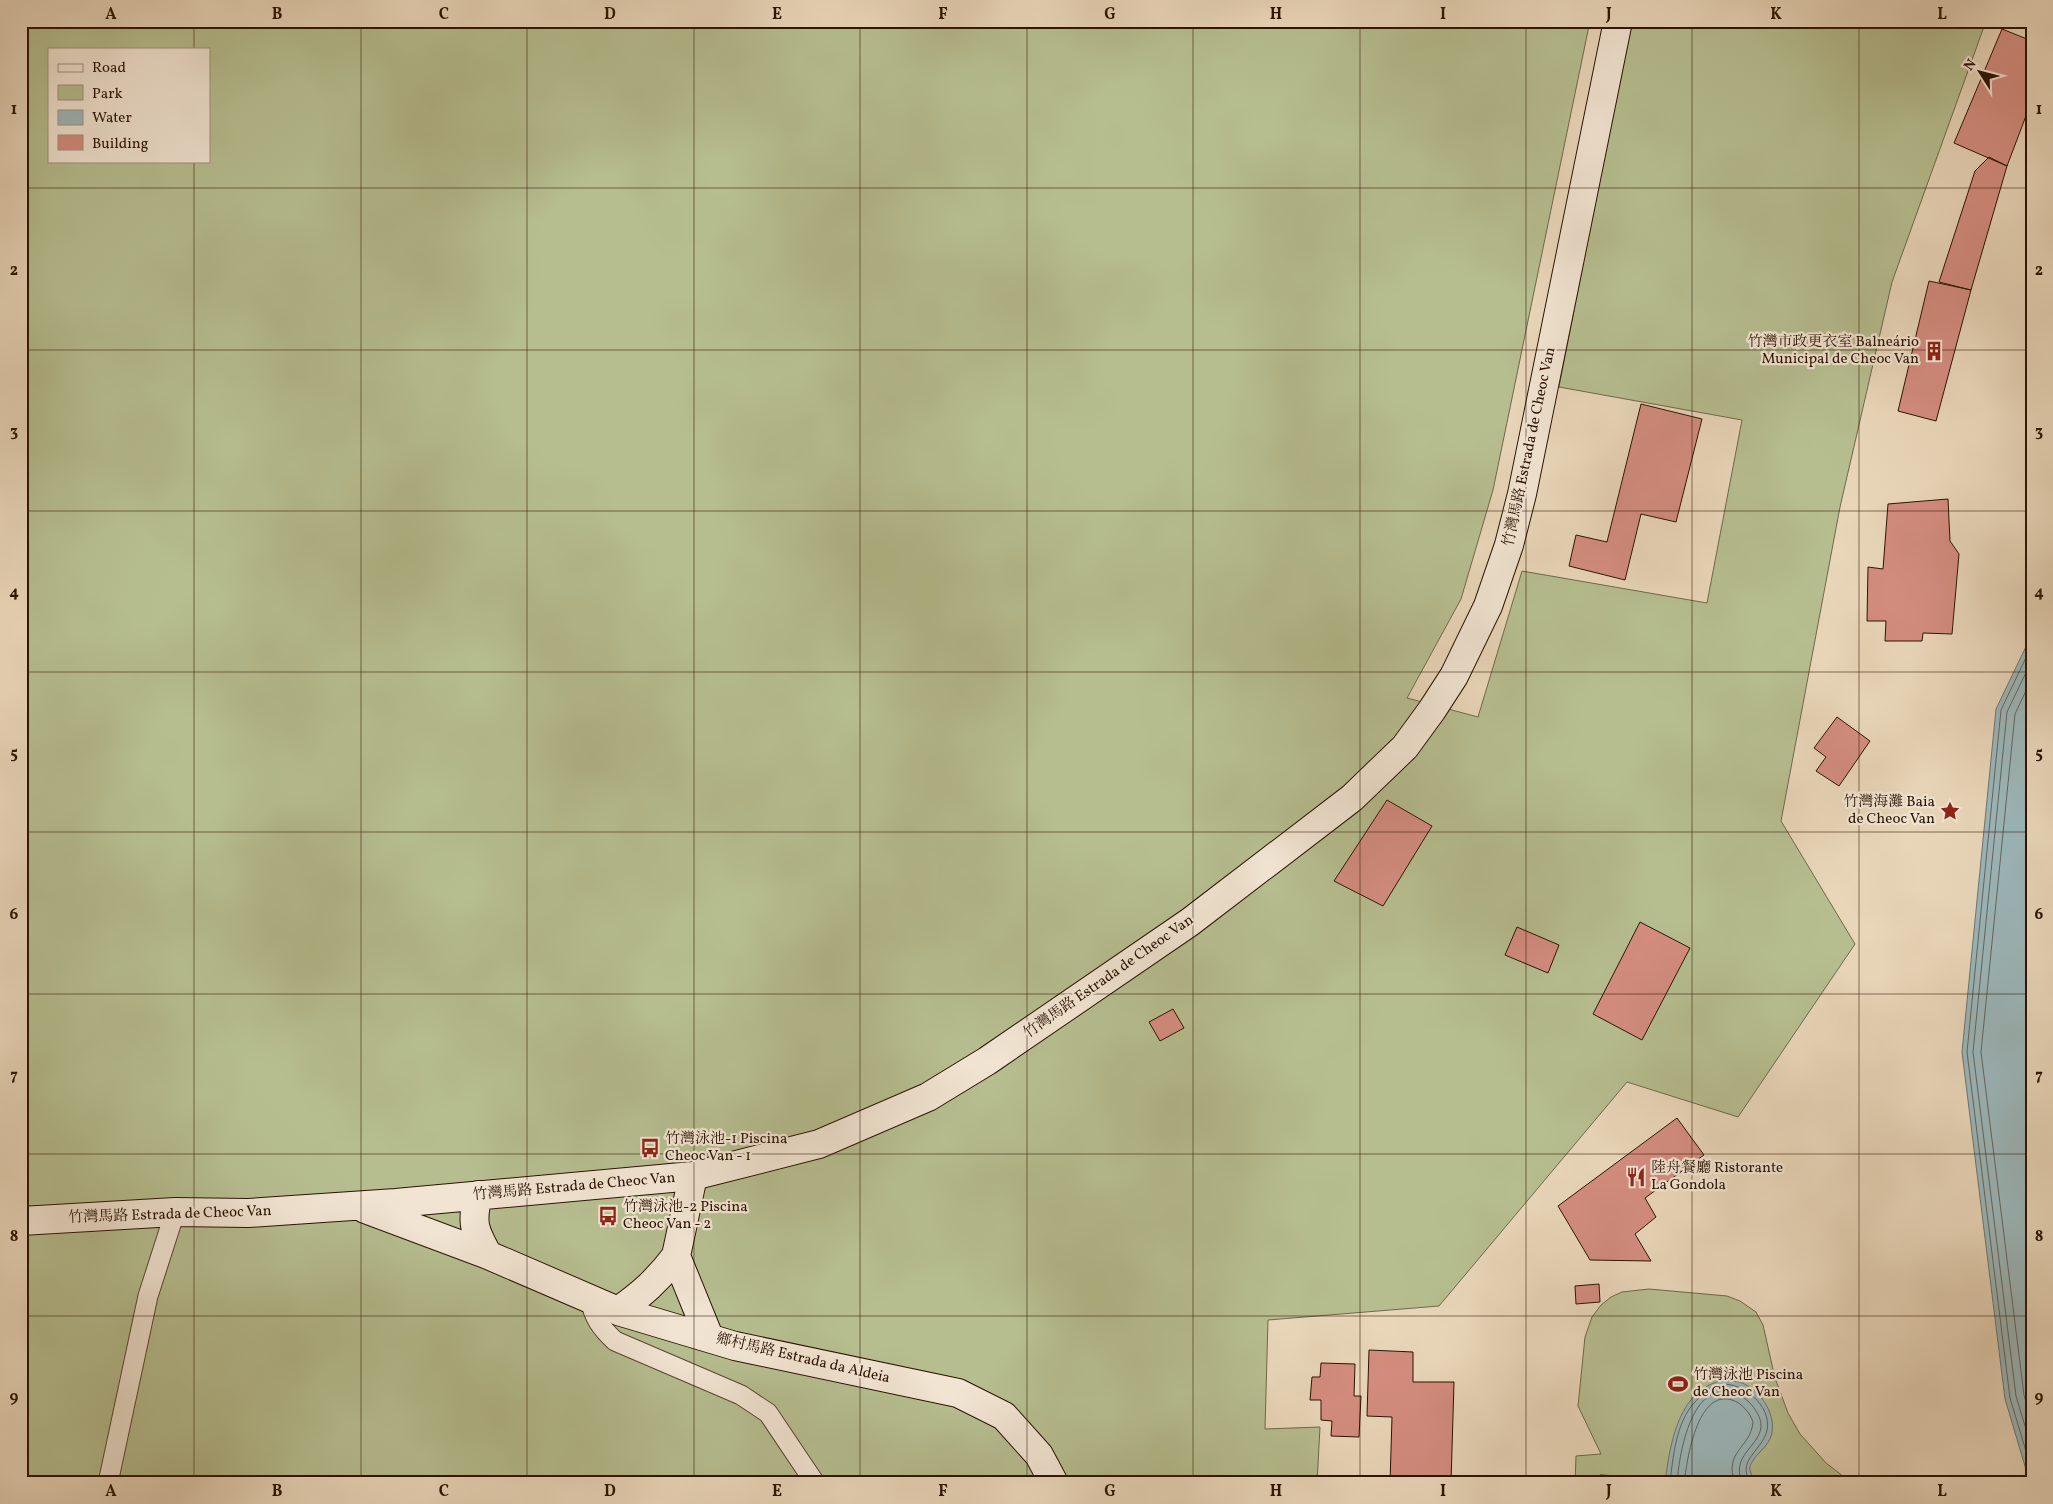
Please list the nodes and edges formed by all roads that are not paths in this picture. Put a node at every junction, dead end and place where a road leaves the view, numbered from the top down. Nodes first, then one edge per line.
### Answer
1 (1618, 21) edge
2 (693, 1176) junction
3 (478, 1195) junction
4 (356, 1205) junction
5 (175, 1212) junction
6 (21, 1221) edge
7 (488, 1255) junction
8 (676, 1256) junction
9 (590, 1298) junction
10 (618, 1311) junction
11 (709, 1337) junction
12 (108, 1483) edge
13 (815, 1483) edge
14 (1054, 1483) edge

1 - 2 main road, 竹灣馬路 Estrada de Cheoc Van
2 - 3 main road, 竹灣馬路 Estrada de Cheoc Van
2 - 8 main road
3 - 4 main road, 竹灣馬路 Estrada de Cheoc Van
3 - 7 main road
4 - 5 main road, 竹灣馬路 Estrada de Cheoc Van
4 - 7 main road, 鄉村馬路 Estrada da Aldeia
5 - 6 main road, 竹灣馬路 Estrada de Cheoc Van
5 - 12 lane
7 - 9 main road, 鄉村馬路 Estrada da Aldeia
8 - 10 main road
8 - 11 main road
9 - 10 main road, 鄉村馬路 Estrada da Aldeia
9 - 13 lane
10 - 11 main road, 鄉村馬路 Estrada da Aldeia
11 - 14 main road, 鄉村馬路 Estrada da Aldeia

